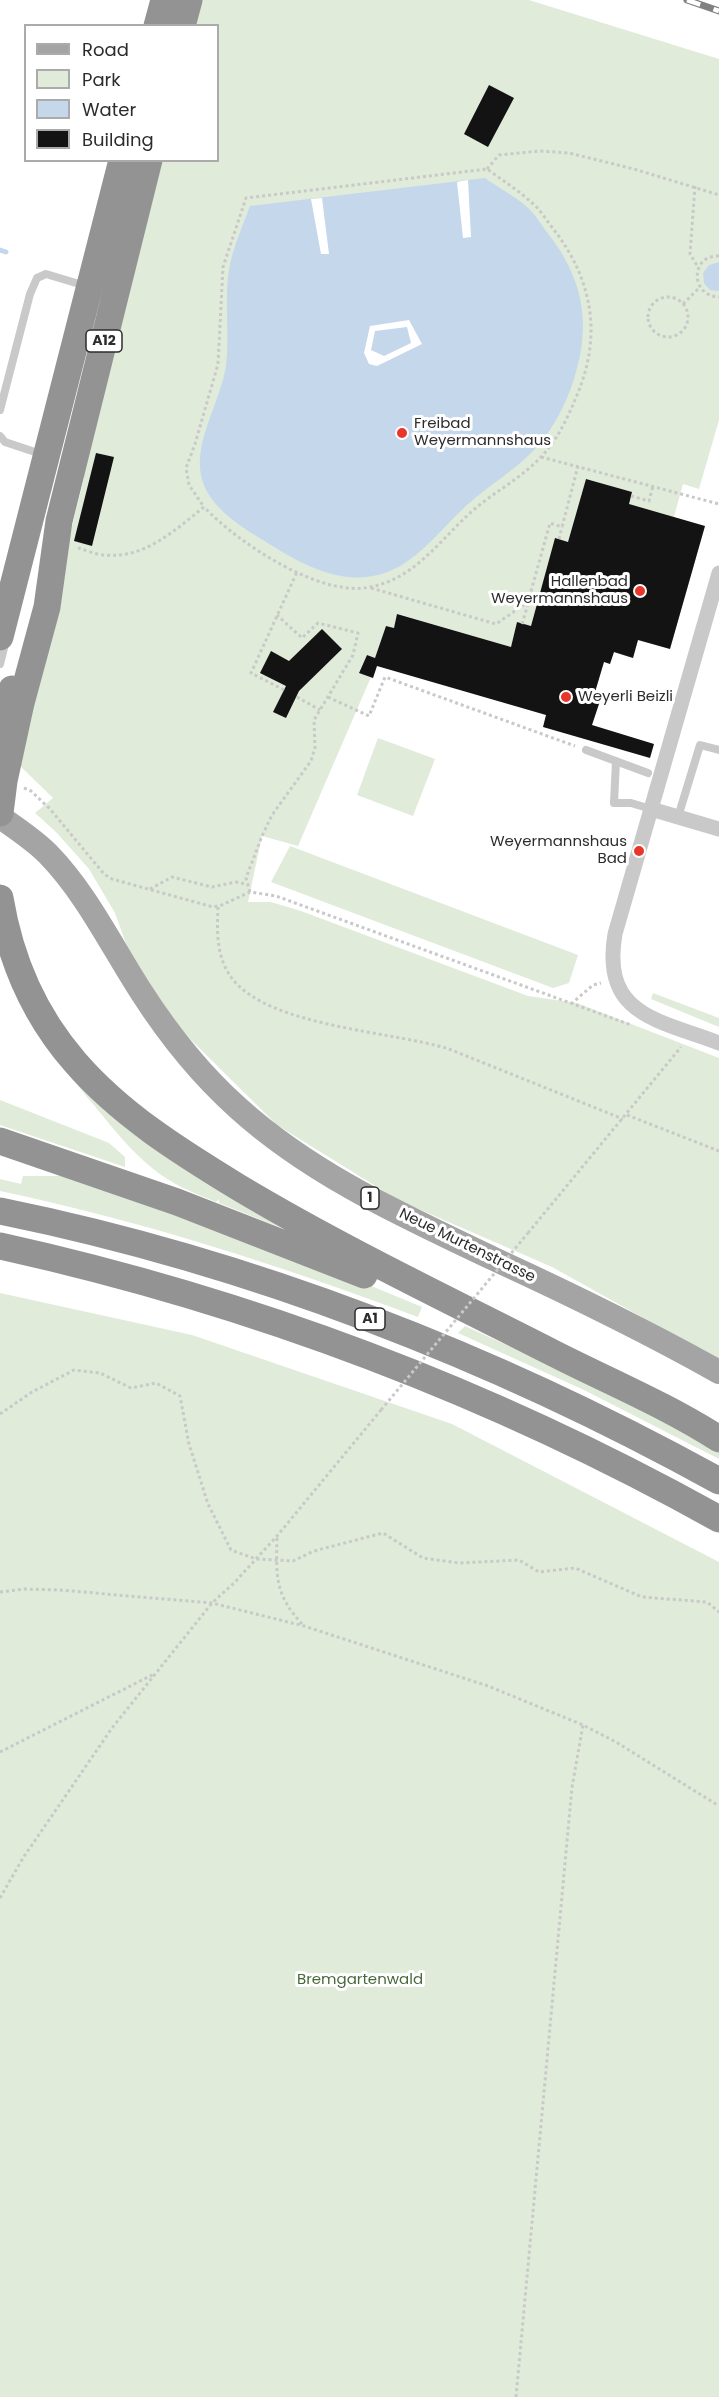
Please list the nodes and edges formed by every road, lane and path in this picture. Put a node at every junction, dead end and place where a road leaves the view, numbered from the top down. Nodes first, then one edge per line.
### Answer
1 (164, 0) edge
2 (189, 0) edge
3 (158, 24) edge
4 (183, 24) edge
5 (121, 162) edge
6 (149, 162) edge
7 (487, 169) junction
8 (694, 186) junction
9 (719, 195) edge
10 (719, 256) edge
11 (698, 267) junction
12 (79, 285) junction
13 (699, 287) junction
14 (76, 296) dead end
15 (719, 297) edge
16 (683, 304) junction
17 (0, 410) edge
18 (0, 436) edge
19 (38, 441) dead end
20 (35, 452) junction
21 (541, 457) junction
22 (33, 461) dead end
23 (578, 466) junction
24 (33, 471) dead end
25 (61, 476) dead end
26 (653, 486) junction
27 (44, 492) dead end
28 (631, 496) dead end
29 (35, 501) junction
30 (719, 504) edge
31 (204, 507) junction
32 (59, 521) junction
33 (562, 526) junction
34 (559, 539) dead end
35 (77, 548) dead end
36 (297, 572) junction
37 (719, 573) edge
38 (369, 588) junction
39 (528, 602) junction
40 (278, 615) junction
41 (522, 624) dead end
42 (0, 637) edge
43 (0, 664) edge
44 (284, 690) dead end
45 (297, 697) dead end
46 (328, 698) junction
47 (320, 710) junction
48 (0, 734) edge
49 (586, 750) joint
50 (719, 750) edge
51 (616, 761) junction
52 (648, 773) dead end
53 (31, 790) dead end
54 (651, 809) junction
55 (2, 817) edge
56 (678, 817) junction
57 (719, 829) edge
58 (246, 884) junction
59 (150, 889) junction
60 (250, 892) junction
61 (0, 898) edge
62 (218, 906) junction
63 (593, 985) dead end
64 (571, 1004) junction
65 (663, 1021) junction
66 (692, 1033) junction
67 (719, 1043) edge
68 (627, 1115) junction
69 (623, 1119) junction
70 (0, 1141) edge
71 (719, 1150) edge
72 (0, 1211) edge
73 (0, 1246) edge
74 (554, 1353) junction
75 (719, 1372) edge
76 (0, 1414) edge
77 (719, 1439) edge
78 (719, 1481) edge
79 (719, 1519) edge
80 (277, 1536) junction
81 (256, 1559) junction
82 (277, 1561) junction
83 (0, 1592) edge
84 (212, 1603) junction
85 (719, 1612) edge
86 (304, 1626) junction
87 (155, 1673) junction
88 (583, 1725) junction
89 (0, 1752) edge
90 (719, 1806) edge
91 (0, 1898) edge
92 (516, 2397) edge

1 - 3 highway
2 - 4 highway
5 - 42 highway, A12, bridge
6 - 32 highway, A12, bridge
7 - 8 path
7 - 21 path
7 - 31 path
8 - 9 path
8 - 11 path
10 - 11 path
11 - 13 path
12 - 14 lane
12 - 17 lane
12 - 25 lane
13 - 15 path
13 - 16 path
16 - 16 path
18 - 20 lane
19 - 20 lane
20 - 22 lane
21 - 23 path
21 - 38 path
23 - 26 path
23 - 33 path
24 - 29 lane
26 - 28 path
26 - 30 path
27 - 29 lane
29 - 43 lane
31 - 35 path
31 - 36 path
32 - 48 highway, bridge
32 - 55 highway, bridge
33 - 34 path
33 - 39 path
36 - 38 path
36 - 40 path
37 - 54 street
38 - 39 path
39 - 41 path
40 - 44 path
40 - 46 path
45 - 47 path
46 - 47 path
46 - 49 path
47 - 58 path
49 - 51 lane
50 - 56 lane
51 - 52 lane
51 - 54 lane
53 - 59 path
54 - 56 street
54 - 65 street
55 - 75 main road, Neue Murtenstrasse / 1
56 - 57 street
58 - 59 path
58 - 60 path
59 - 62 path
60 - 62 path
60 - 64 path
61 - 74 highway
62 - 69 path
63 - 64 path
64 - 65 path
65 - 66 street
66 - 67 street
66 - 68 path
68 - 69 path
68 - 71 path
69 - 80 path, bridge
70 - 74 highway
72 - 78 highway, A1
73 - 79 highway, A1
74 - 77 highway
76 - 81 path
80 - 81 path
80 - 82 path
81 - 82 path
81 - 84 path
82 - 85 path
82 - 86 path
83 - 84 path
84 - 86 path
84 - 87 path
86 - 88 path
87 - 89 path
87 - 91 path
88 - 90 path
88 - 92 path

